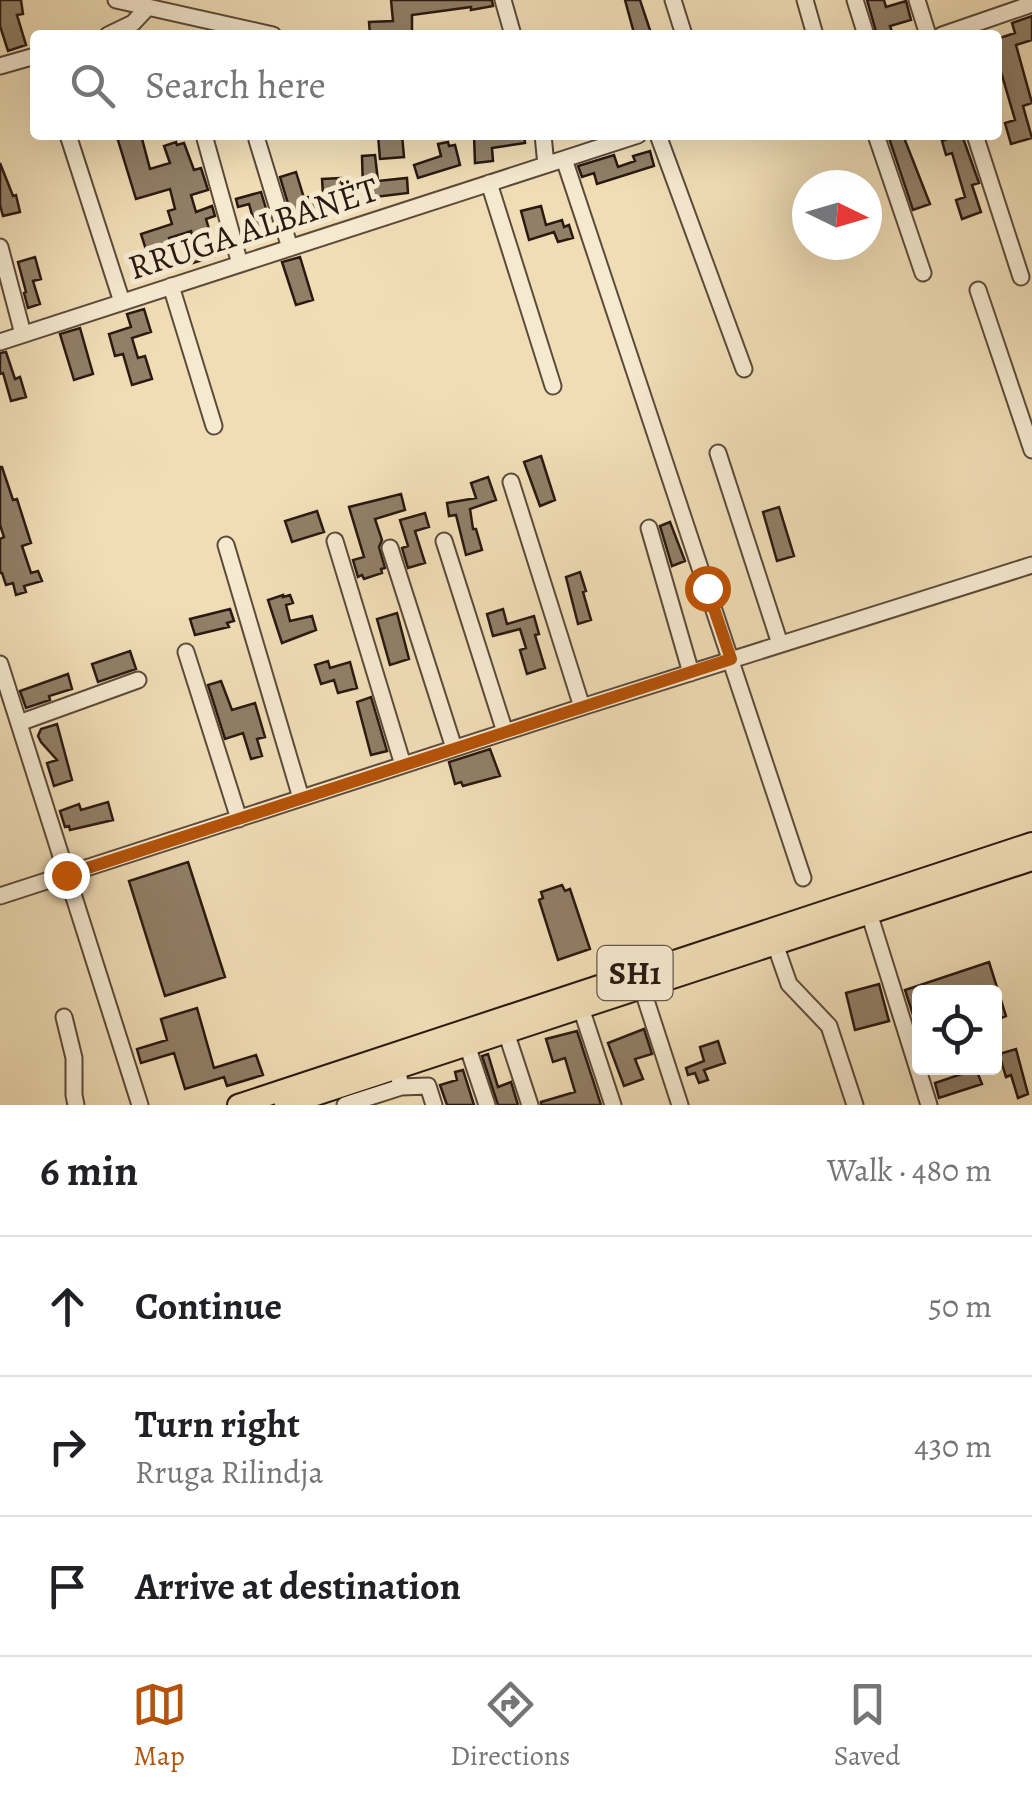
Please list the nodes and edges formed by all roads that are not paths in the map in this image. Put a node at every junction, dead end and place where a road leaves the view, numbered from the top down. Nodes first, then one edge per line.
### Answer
1 (116, 0) edge
2 (503, 0) edge
3 (672, 0) edge
4 (805, 0) edge
5 (855, 0) edge
6 (918, 0) edge
7 (1032, 4) edge
8 (148, 7) junction
9 (187, 8) edge
10 (991, 8) edge
11 (118, 30) edge
12 (258, 30) edge
13 (511, 30) edge
14 (682, 30) edge
15 (814, 30) edge
16 (864, 30) edge
17 (927, 30) edge
18 (952, 30) edge
19 (30, 57) edge
20 (0, 66) edge
21 (70, 140) edge
22 (205, 140) edge
23 (257, 140) dead end
24 (544, 140) edge
25 (623, 140) edge
26 (660, 140) edge
27 (878, 140) edge
28 (978, 140) edge
29 (564, 159) junction
30 (546, 164) junction
31 (490, 183) junction
32 (0, 248) edge
33 (290, 248) junction
34 (240, 264) junction
35 (923, 273) dead end
36 (1021, 277) dead end
37 (172, 286) junction
38 (978, 290) dead end
39 (122, 302) junction
40 (23, 334) junction
41 (0, 342) edge
42 (744, 369) dead end
43 (553, 386) dead end
44 (214, 426) dead end
45 (1032, 450) edge
46 (718, 453) dead end
47 (511, 482) dead end
48 (649, 528) dead end
49 (444, 541) dead end
50 (336, 542) dead end
51 (226, 545) dead end
52 (390, 548) dead end
53 (1032, 565) edge
54 (780, 644) junction
55 (186, 652) dead end
56 (731, 659) junction
57 (0, 664) edge
58 (691, 672) junction
59 (138, 680) dead end
60 (582, 707) junction
61 (19, 724) junction
62 (505, 732) junction
63 (454, 748) junction
64 (402, 765) junction
65 (302, 798) junction
66 (239, 819) junction
67 (1032, 843) edge
68 (1032, 860) edge
69 (66, 875) junction
70 (803, 878) dead end
71 (0, 896) edge
72 (869, 913) junction
73 (775, 944) junction
74 (642, 988) junction
75 (581, 1008) junction
76 (64, 1016) dead end
77 (506, 1032) junction
78 (467, 1045) junction
79 (399, 1078) junction
80 (293, 1104) edge
81 (76, 1105) edge
82 (140, 1105) edge
83 (238, 1105) edge
84 (345, 1105) edge
85 (434, 1105) edge
86 (487, 1105) edge
87 (530, 1105) edge
88 (613, 1105) edge
89 (680, 1105) edge
90 (854, 1105) edge
91 (928, 1105) edge

1 - 8 street
2 - 13 street
3 - 14 street
4 - 15 street
5 - 16 street
6 - 17 street
7 - 10 street
8 - 9 street
8 - 11 street
9 - 12 street
10 - 18 street
19 - 20 street
21 - 39 street
22 - 34 street
23 - 33 street
24 - 30 street
25 - 29 street, RRUGA ALBANËT
26 - 42 street
27 - 35 street
28 - 36 street
29 - 30 street, RRUGA ALBANËT
29 - 56 street
30 - 31 street, RRUGA ALBANËT
31 - 33 street, RRUGA ALBANËT
31 - 43 street
32 - 40 street
33 - 34 street, RRUGA ALBANËT
34 - 37 street, RRUGA ALBANËT
37 - 39 street, RRUGA ALBANËT
37 - 44 street
38 - 45 street
39 - 40 street, RRUGA ALBANËT
40 - 41 street, RRUGA ALBANËT
46 - 54 street
47 - 60 street
48 - 58 street
49 - 62 street
50 - 64 street
51 - 65 street
52 - 63 street
53 - 54 street
54 - 56 street
55 - 66 street
56 - 58 street
56 - 70 street
57 - 61 street
58 - 60 street
59 - 61 street
60 - 62 street
61 - 69 street
62 - 63 street
63 - 64 street
64 - 65 street
65 - 66 street
66 - 69 street
67 - 83 main road, SH1
68 - 72 main road, SH1
69 - 71 street
69 - 82 street
72 - 73 main road, SH1
72 - 91 street
73 - 74 main road, SH1
73 - 90 street
74 - 75 main road, SH1
74 - 89 street
75 - 77 main road, SH1
75 - 88 street
76 - 81 street
77 - 78 main road, SH1
77 - 87 street
78 - 79 main road, SH1
78 - 86 street
79 - 80 main road, SH1
79 - 84 street
79 - 85 street

